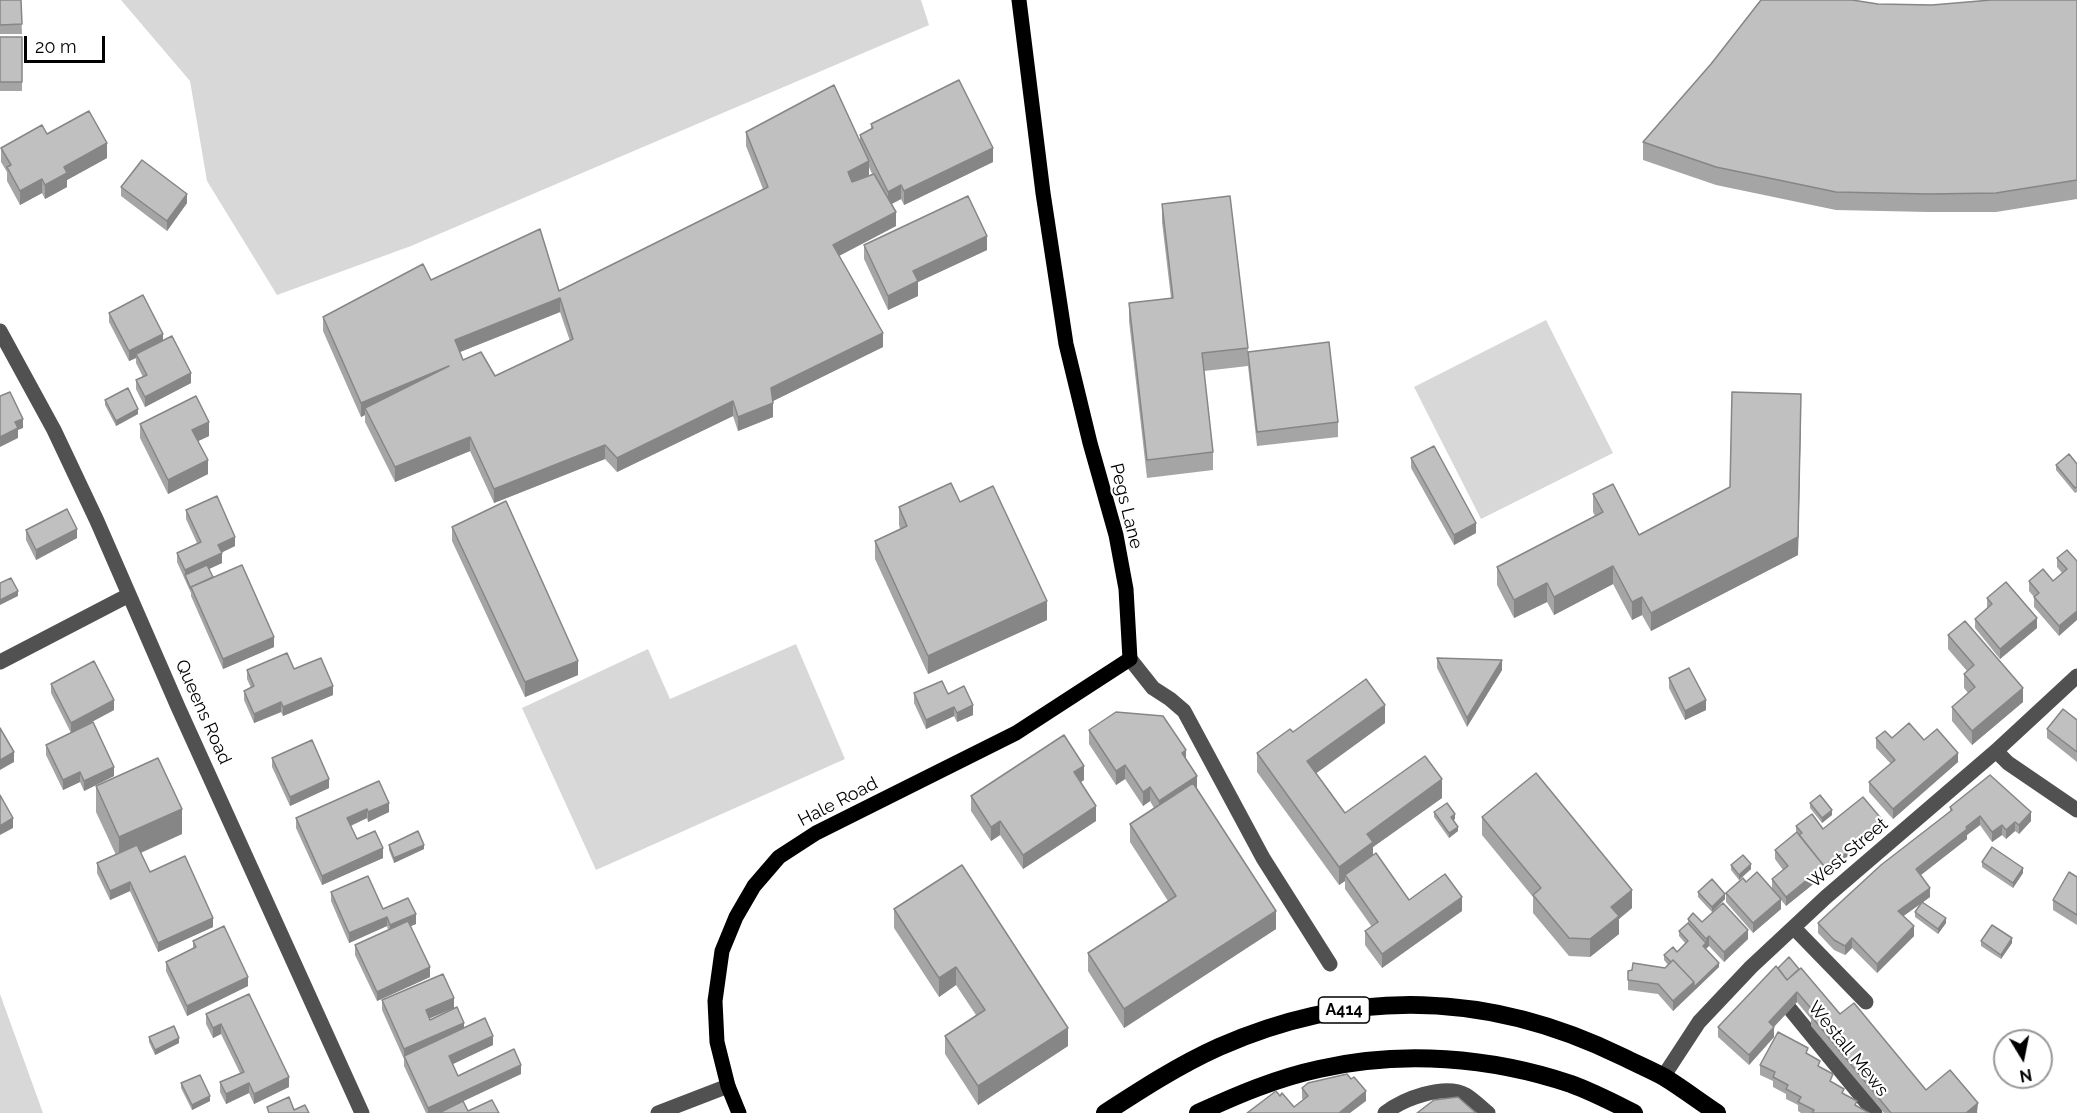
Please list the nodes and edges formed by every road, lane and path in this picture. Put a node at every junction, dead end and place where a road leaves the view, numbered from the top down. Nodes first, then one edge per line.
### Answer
1 (1019, 0) edge
2 (0, 331) edge
3 (129, 595) junction
4 (1130, 659) junction
5 (0, 662) edge
6 (2077, 676) edge
7 (1996, 751) junction
8 (2077, 810) edge
9 (1794, 928) junction
10 (1330, 964) dead end
11 (1751, 967) junction
12 (1766, 979) edge
13 (1866, 1002) dead end
14 (1790, 1009) edge
15 (1663, 1077) junction
16 (728, 1086) junction
17 (362, 1113) edge
18 (657, 1113) edge
19 (739, 1113) edge
20 (1105, 1113) edge
21 (1198, 1113) edge
22 (1385, 1113) edge
23 (1488, 1113) edge
24 (1634, 1113) edge
25 (1717, 1113) edge
26 (1875, 1113) edge

1 - 4 main road, Pegs Lane
2 - 3 street, Queens Road
3 - 5 street
3 - 17 street, Queens Road
4 - 10 street
4 - 16 main road, Hale Road
6 - 7 street, West Street
7 - 8 street
7 - 9 street, West Street
9 - 11 street, West Street
9 - 13 street
11 - 12 street
11 - 15 street, West Street
14 - 26 street, Westall Mews
15 - 20 highway, A414
15 - 25 highway, A414
16 - 18 street
16 - 19 main road, Hale Road
21 - 24 highway
22 - 23 street

